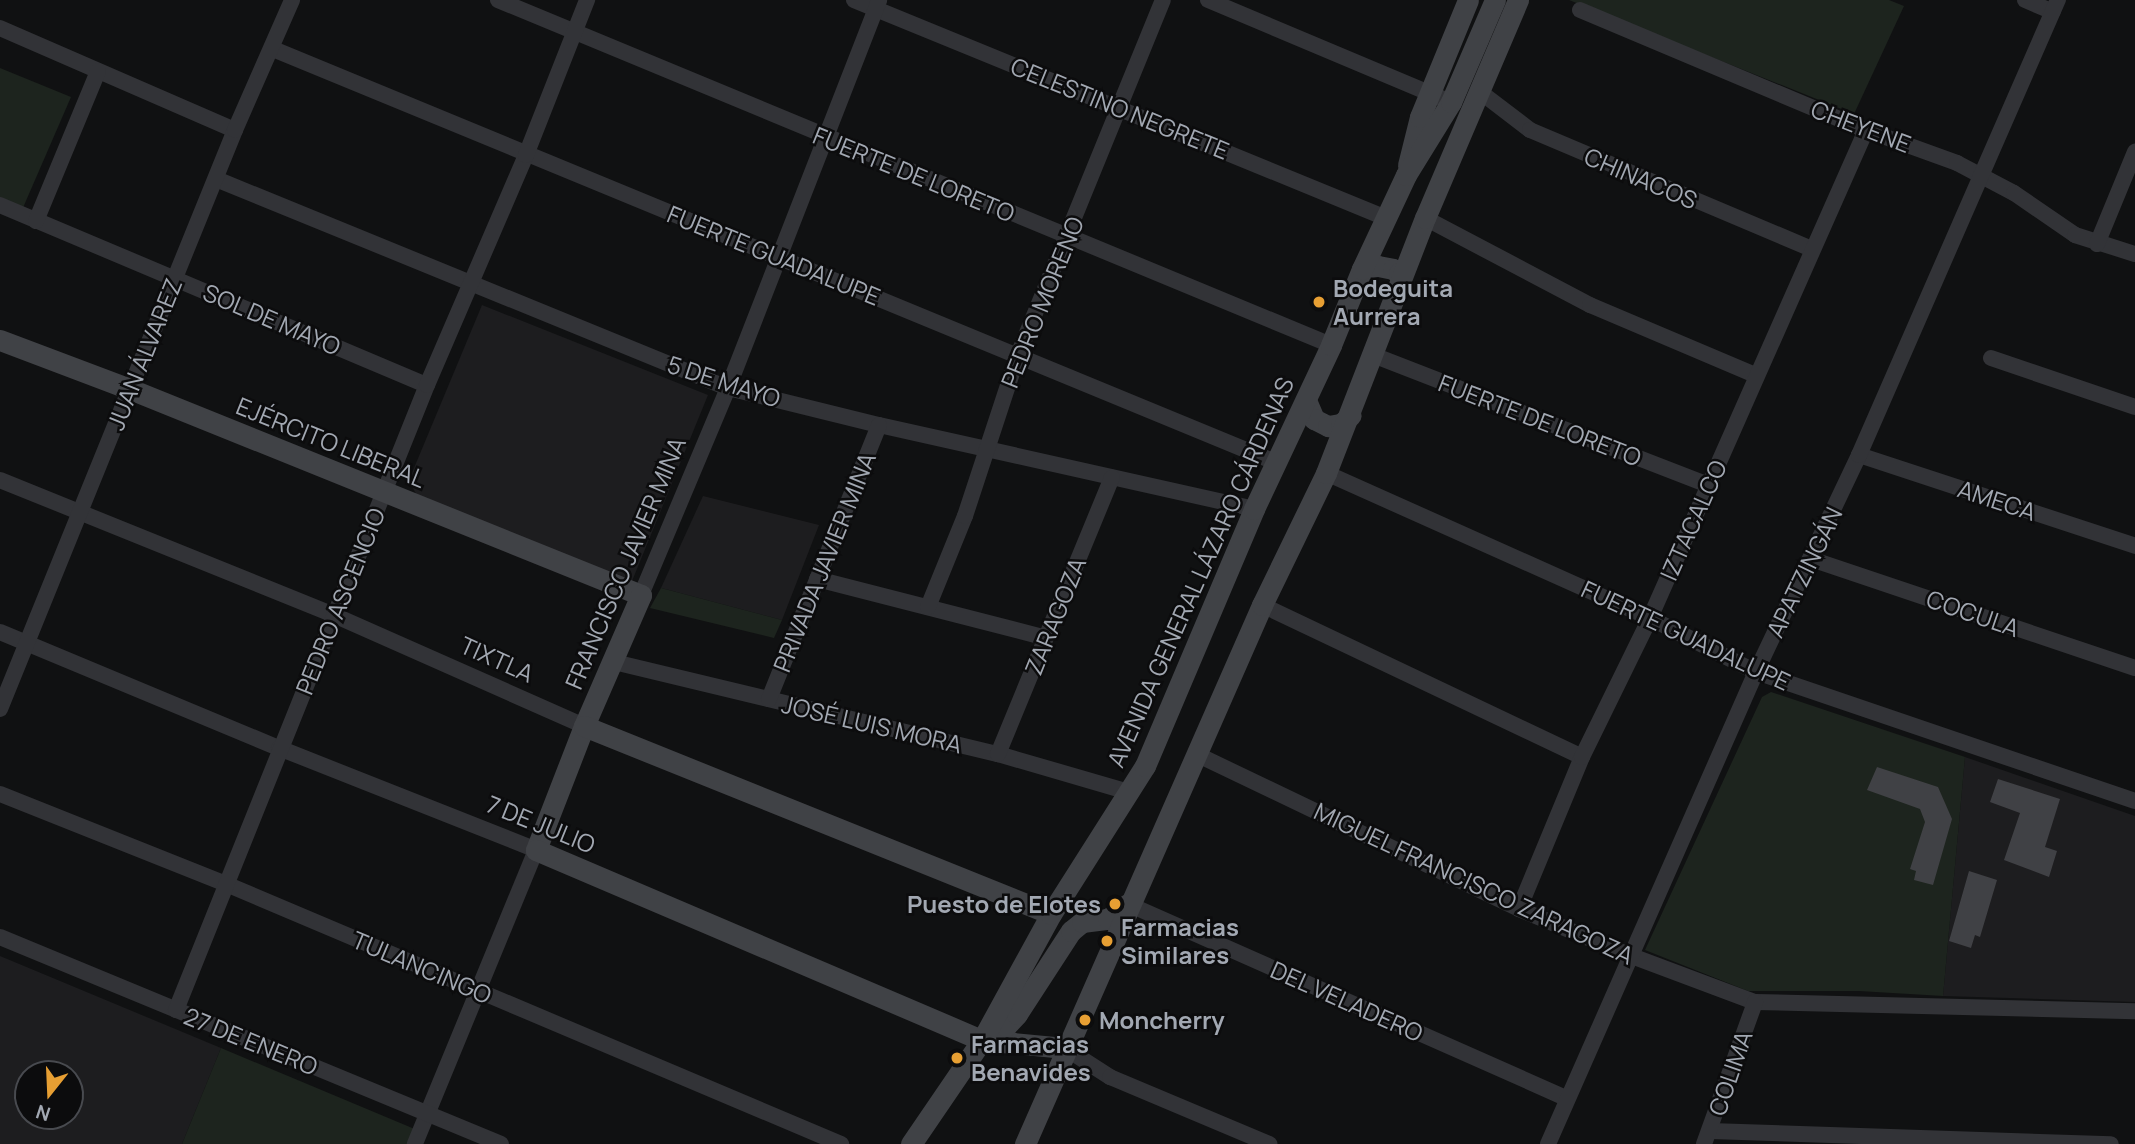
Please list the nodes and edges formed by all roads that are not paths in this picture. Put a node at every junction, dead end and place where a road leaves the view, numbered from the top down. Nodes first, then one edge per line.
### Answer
1 (292, 0) edge
2 (498, 0) edge
3 (587, 0) edge
4 (854, 0) edge
5 (1163, 0) edge
6 (1208, 0) edge
7 (1468, 0) edge
8 (1495, 0) edge
9 (1518, 0) edge
10 (2025, 0) edge
11 (877, 4) edge
12 (2056, 6) edge
13 (1580, 10) dead end
14 (0, 28) edge
15 (575, 32) junction
16 (273, 49) junction
17 (98, 71) junction
18 (1430, 91) junction
19 (1479, 91) junction
20 (1451, 102) junction
21 (1119, 107) junction
22 (234, 130) junction
23 (1866, 130) junction
24 (826, 138) junction
25 (2135, 152) edge
26 (526, 155) junction
27 (1406, 175) junction
28 (1982, 177) junction
29 (216, 179) junction
30 (0, 205) edge
31 (1386, 218) junction
32 (1425, 218) junction
33 (36, 220) junction
34 (1068, 237) junction
35 (2097, 244) junction
36 (1812, 249) junction
37 (2135, 254) edge
38 (780, 257) junction
39 (1362, 269) junction
40 (174, 278) junction
41 (470, 282) junction
42 (1401, 284) junction
43 (0, 340) edge
44 (1331, 345) junction
45 (1018, 355) junction
46 (1373, 355) junction
47 (1991, 358) dead end
48 (1757, 376) junction
49 (427, 385) junction
50 (728, 388) junction
51 (130, 389) junction
52 (1306, 400) junction
53 (2135, 407) edge
54 (1351, 415) junction
55 (878, 425) junction
56 (987, 449) junction
57 (1859, 456) junction
58 (1275, 462) junction
59 (1326, 473) junction
60 (1112, 478) junction
61 (0, 480) edge
62 (1708, 485) junction
63 (384, 492) junction
64 (1254, 509) junction
65 (80, 512) junction
66 (2135, 545) edge
67 (1811, 559) junction
68 (817, 579) junction
69 (641, 595) junction
70 (1262, 605) junction
71 (928, 607) junction
72 (336, 616) junction
73 (1650, 618) junction
74 (0, 632) edge
75 (1046, 638) junction
76 (27, 643) junction
77 (614, 662) junction
78 (2135, 668) edge
79 (1756, 672) junction
80 (769, 699) junction
81 (0, 709) edge
82 (584, 726) junction
83 (279, 748) junction
84 (998, 754) junction
85 (1196, 754) junction
86 (1582, 757) junction
87 (1129, 792) junction
88 (0, 794) edge
89 (2135, 801) edge
90 (536, 850) junction
91 (226, 884) junction
92 (1128, 904) junction
93 (1519, 909) junction
94 (1051, 914) junction
95 (0, 937) edge
96 (1629, 955) junction
97 (477, 990) junction
98 (1755, 1002) junction
99 (176, 1010) junction
100 (2135, 1011) edge
101 (982, 1040) junction
102 (1065, 1048) junction
103 (1566, 1098) junction
104 (426, 1113) junction
105 (1707, 1138) edge
106 (415, 1144) edge
107 (502, 1144) edge
108 (841, 1144) edge
109 (911, 1144) edge
110 (1025, 1144) edge
111 (1269, 1144) edge
112 (1548, 1144) edge
113 (2111, 1144) edge

1 - 16 street, JUAN ÁLVAREZ
2 - 15 street, FUERTE DE LORETO
3 - 15 street, PEDRO ASCENCIO
4 - 11 street, CELESTINO NEGRETE
5 - 21 street, PEDRO MORENO
6 - 18 street
7 - 18 street
8 - 20 street, AVENIDA GENERAL LÁZARO CÁRDENAS
9 - 19 street
10 - 12 street
11 - 21 street, CELESTINO NEGRETE
11 - 24 street, FRANCISCO JAVIER MINA
12 - 28 street, APATZINGÁN
13 - 23 street, CHEYENE
14 - 17 street
15 - 24 street, FUERTE DE LORETO
15 - 26 street, PEDRO ASCENCIO
16 - 22 street, JUAN ÁLVAREZ
16 - 26 street, FUERTE GUADALUPE
17 - 22 street
17 - 33 street
18 - 20 street
18 - 27 street
19 - 32 street
19 - 36 street, CHINACOS
20 - 27 street, AVENIDA GENERAL LÁZARO CÁRDENAS
21 - 31 street, CELESTINO NEGRETE
21 - 34 street, PEDRO MORENO
22 - 29 street, JUAN ÁLVAREZ
23 - 28 street, CHEYENE
23 - 36 street, IZTACALCO
24 - 34 street, FUERTE DE LORETO
24 - 38 street, FRANCISCO JAVIER MINA
25 - 35 street
26 - 38 street, FUERTE GUADALUPE
26 - 41 street, PEDRO ASCENCIO
27 - 31 street, AVENIDA GENERAL LÁZARO CÁRDENAS
28 - 35 street, CHEYENE
28 - 57 street, APATZINGÁN
29 - 40 street, JUAN ÁLVAREZ
29 - 41 street, 5 DE MAYO
30 - 33 street, SOL DE MAYO
31 - 39 street, AVENIDA GENERAL LÁZARO CÁRDENAS
32 - 42 street
32 - 48 street
33 - 40 street, SOL DE MAYO
34 - 44 street, FUERTE DE LORETO
34 - 45 street, PEDRO MORENO
35 - 37 street, CHEYENE
36 - 48 street, IZTACALCO
38 - 45 street, FUERTE GUADALUPE
38 - 50 street, FRANCISCO JAVIER MINA
39 - 42 street
39 - 44 street, AVENIDA GENERAL LÁZARO CÁRDENAS
40 - 49 street, SOL DE MAYO
40 - 51 street, JUAN ÁLVAREZ
41 - 49 street, PEDRO ASCENCIO
41 - 50 street, 5 DE MAYO
42 - 46 street
43 - 51 street, EJÉRCITO LIBERAL
44 - 52 street, AVENIDA GENERAL LÁZARO CÁRDENAS
45 - 56 street, PEDRO MORENO
45 - 58 street, FUERTE GUADALUPE
46 - 54 street
46 - 62 street, FUERTE DE LORETO
47 - 53 street
48 - 62 street, IZTACALCO
49 - 63 street, PEDRO ASCENCIO
50 - 55 street, 5 DE MAYO
50 - 69 street, FRANCISCO JAVIER MINA
51 - 63 street, EJÉRCITO LIBERAL
51 - 65 street, JUAN ÁLVAREZ
52 - 54 street
52 - 58 street, AVENIDA GENERAL LÁZARO CÁRDENAS
54 - 59 street
55 - 56 street, 5 DE MAYO
55 - 68 street, PRIVADA JAVIER MINA
56 - 60 street, 5 DE MAYO
56 - 71 street, PEDRO MORENO
57 - 66 street, AMECA
57 - 67 street, APATZINGÁN
58 - 64 street, AVENIDA GENERAL LÁZARO CÁRDENAS
59 - 70 street
59 - 73 street, FUERTE GUADALUPE
60 - 64 street, 5 DE MAYO
60 - 75 street, ZARAGOZA
61 - 65 street, TIXTLA
62 - 73 street, IZTACALCO
63 - 69 street, EJÉRCITO LIBERAL
63 - 72 street, PEDRO ASCENCIO
64 - 87 street, AVENIDA GENERAL LÁZARO CÁRDENAS
65 - 72 street, TIXTLA
65 - 76 street, JUAN ÁLVAREZ
67 - 78 street, COCULA
67 - 79 street, APATZINGÁN
68 - 71 street
68 - 80 street, PRIVADA JAVIER MINA
69 - 77 street, FRANCISCO JAVIER MINA
70 - 85 street
70 - 86 street
71 - 75 street
72 - 82 street, TIXTLA
72 - 83 street, PEDRO ASCENCIO
73 - 79 street, FUERTE GUADALUPE
73 - 86 street, IZTACALCO
74 - 76 street, 7 DE JULIO
75 - 84 street, ZARAGOZA
76 - 81 street, JUAN ÁLVAREZ
76 - 83 street, 7 DE JULIO
77 - 80 street, JOSÉ LUIS MORA
77 - 82 street, FRANCISCO JAVIER MINA
79 - 89 street, FUERTE GUADALUPE
79 - 96 street, APATZINGÁN
80 - 84 street, JOSÉ LUIS MORA
82 - 90 street, FRANCISCO JAVIER MINA
82 - 94 street, TIXTLA
83 - 90 street, 7 DE JULIO
83 - 91 street, PEDRO ASCENCIO
84 - 87 street, JOSÉ LUIS MORA
85 - 92 street
85 - 93 street, MIGUEL FRANCISCO ZARAGOZA
86 - 93 street, IZTACALCO
87 - 94 street, AVENIDA GENERAL LÁZARO CÁRDENAS
88 - 91 street, TULANCINGO
90 - 97 street, FRANCISCO JAVIER MINA
90 - 101 street, 7 DE JULIO
91 - 97 street, TULANCINGO
91 - 99 street, PEDRO ASCENCIO
92 - 101 street
92 - 102 street
92 - 103 street, DEL VELADERO
93 - 96 street, MIGUEL FRANCISCO ZARAGOZA
94 - 101 street, AVENIDA GENERAL LÁZARO CÁRDENAS
95 - 99 street, 27 DE ENERO
96 - 98 street, MIGUEL FRANCISCO ZARAGOZA
96 - 103 street, APATZINGÁN
97 - 104 street, FRANCISCO JAVIER MINA
97 - 108 street, TULANCINGO
98 - 100 street, MIGUEL FRANCISCO ZARAGOZA
98 - 105 street, COLIMA
99 - 104 street, 27 DE ENERO
101 - 102 street, 7 DE JULIO
101 - 109 street, AVENIDA GENERAL LÁZARO CÁRDENAS
102 - 110 street
102 - 111 street
103 - 112 street, APATZINGÁN
104 - 106 street, FRANCISCO JAVIER MINA
104 - 107 street, 27 DE ENERO
105 - 113 street

